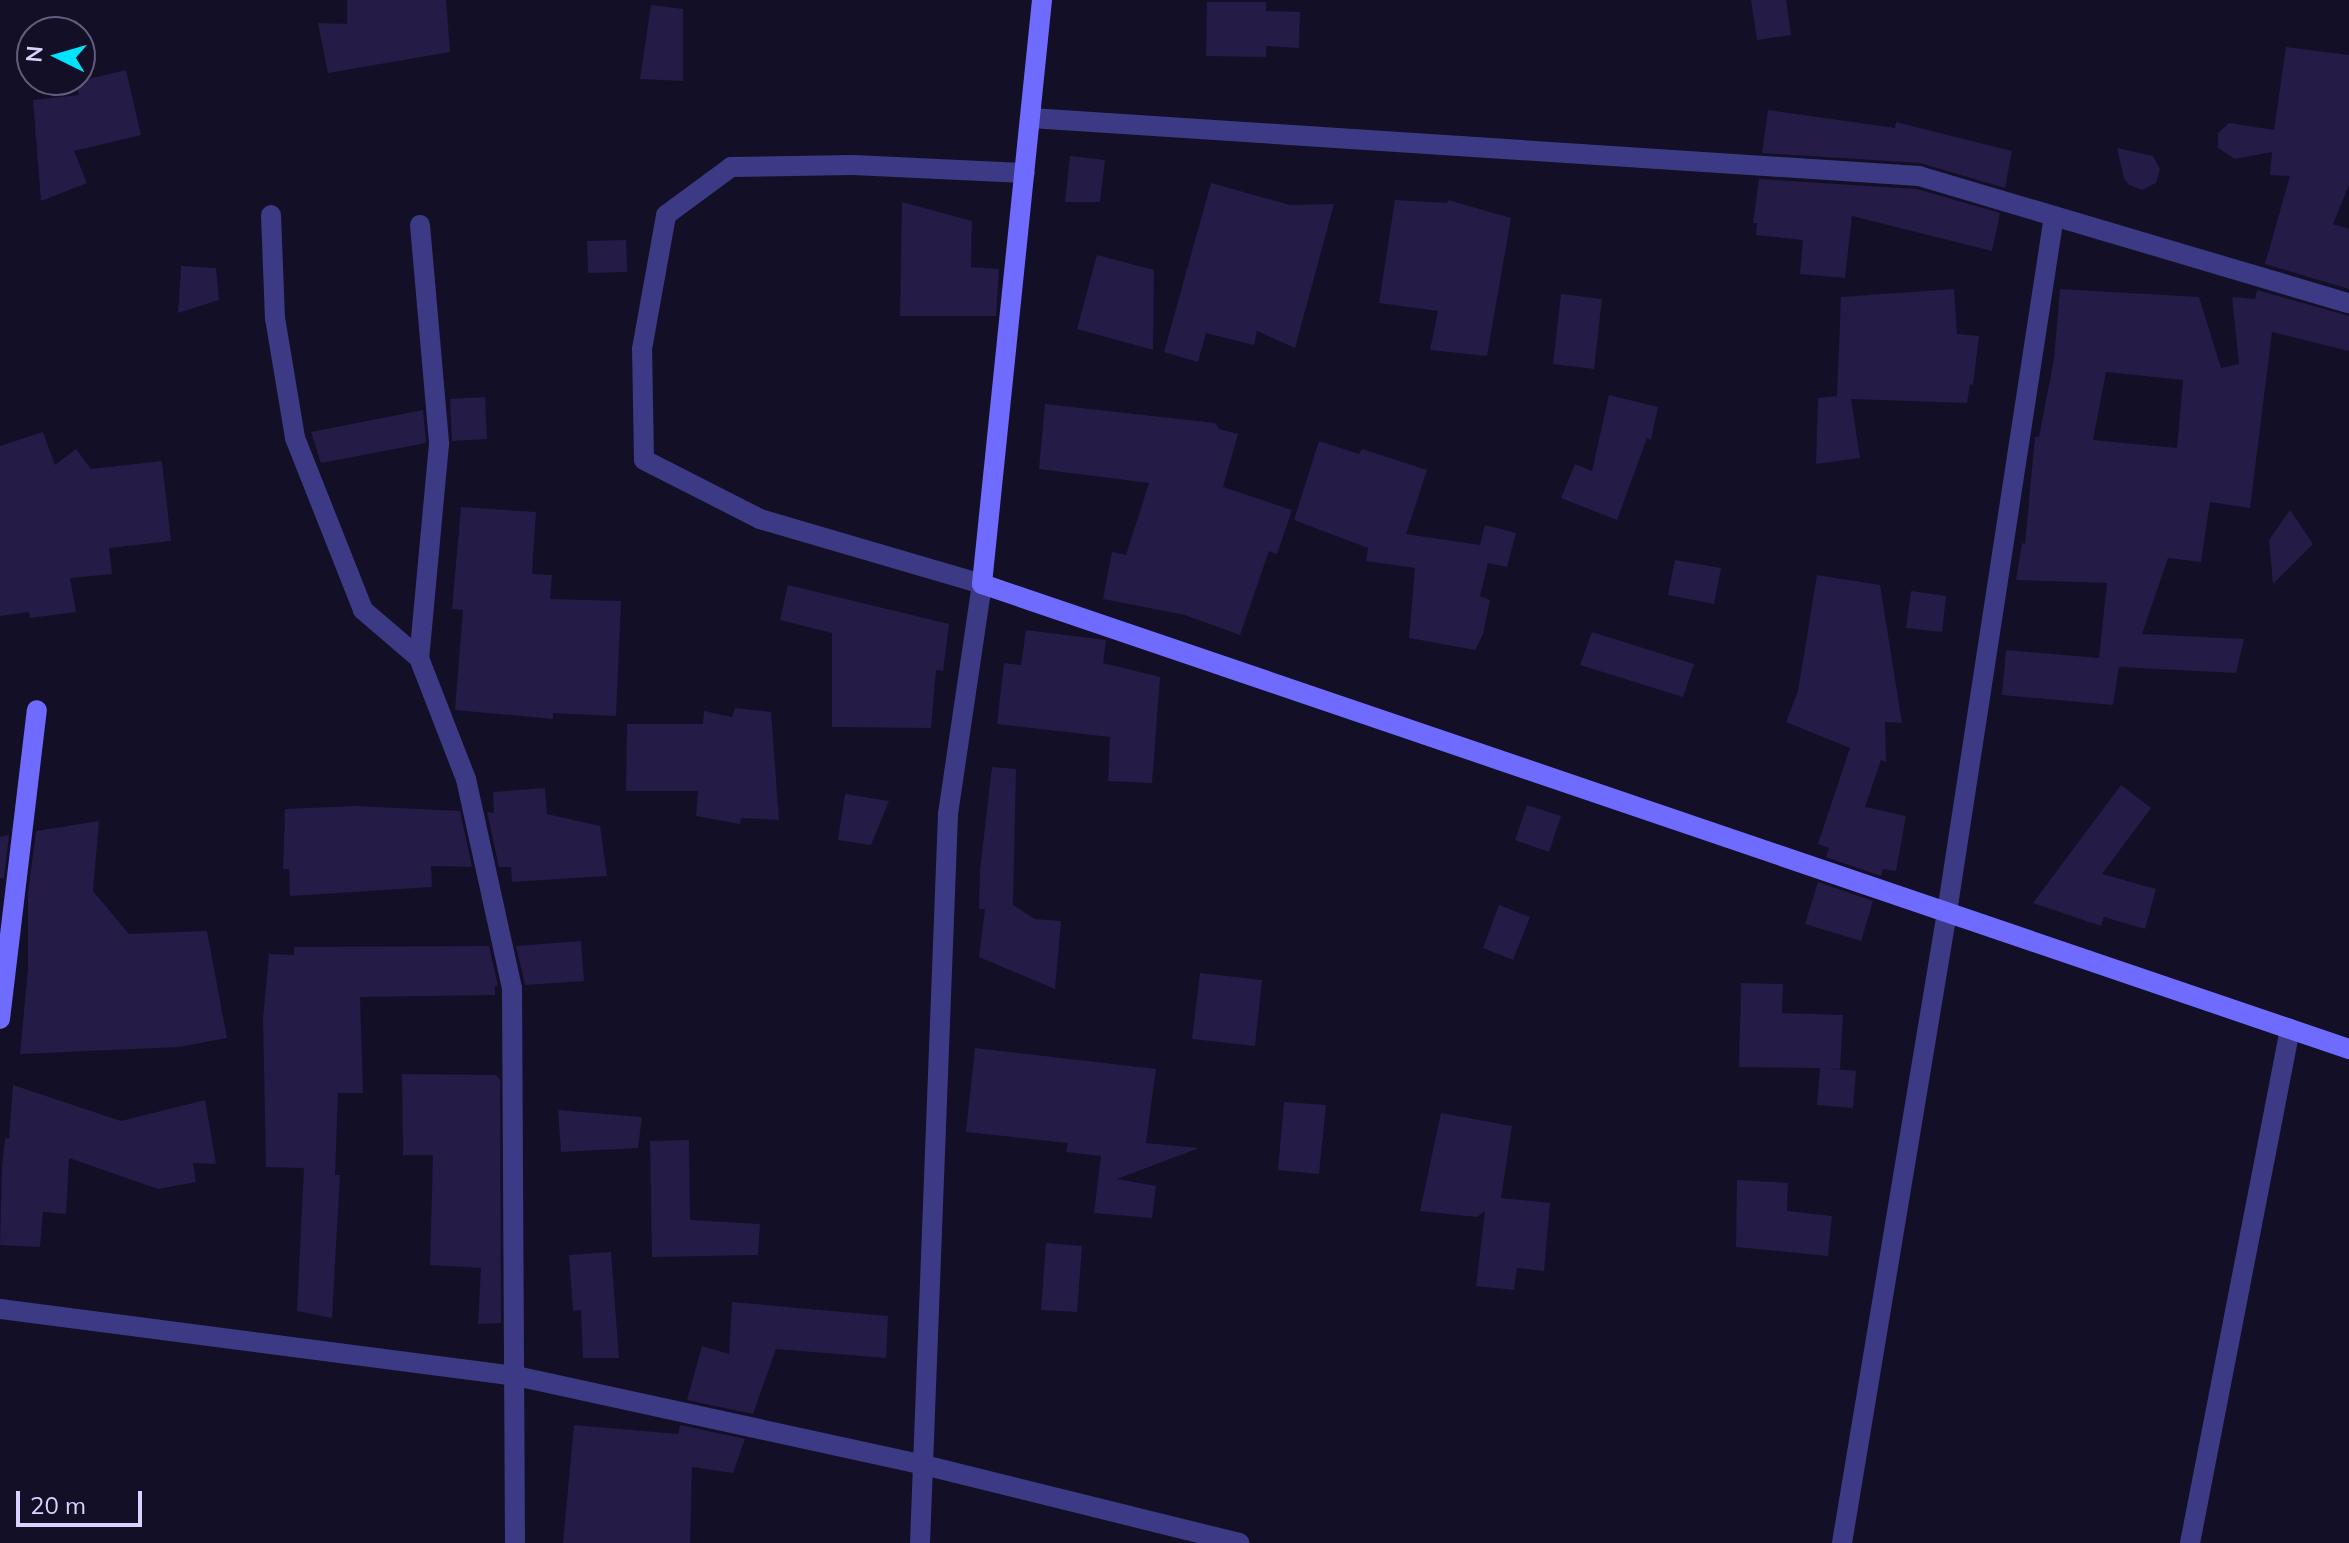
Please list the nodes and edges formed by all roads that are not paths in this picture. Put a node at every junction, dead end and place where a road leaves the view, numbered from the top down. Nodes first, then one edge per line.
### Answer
1 (1042, 0) edge
2 (1031, 118) junction
3 (1025, 173) junction
4 (271, 215) dead end
5 (2054, 216) junction
6 (420, 225) dead end
7 (2349, 303) edge
8 (982, 584) junction
9 (419, 658) junction
10 (37, 710) dead end
11 (1947, 912) junction
12 (0, 1019) edge
13 (2290, 1029) junction
14 (2349, 1049) edge
15 (0, 1309) edge
16 (516, 1376) junction
17 (924, 1465) junction
18 (515, 1543) edge
19 (920, 1543) edge
20 (1239, 1543) edge
21 (1842, 1543) edge
22 (2190, 1543) edge

1 - 2 main road
2 - 3 main road
2 - 5 street
3 - 8 main road
3 - 8 street
4 - 9 street
5 - 7 street
5 - 11 street
6 - 9 street
8 - 11 main road
8 - 17 street
9 - 16 street
10 - 12 main road
11 - 13 main road
11 - 21 street
13 - 14 main road
13 - 22 street
15 - 16 street
16 - 17 street
16 - 18 street
17 - 19 street
17 - 20 street

